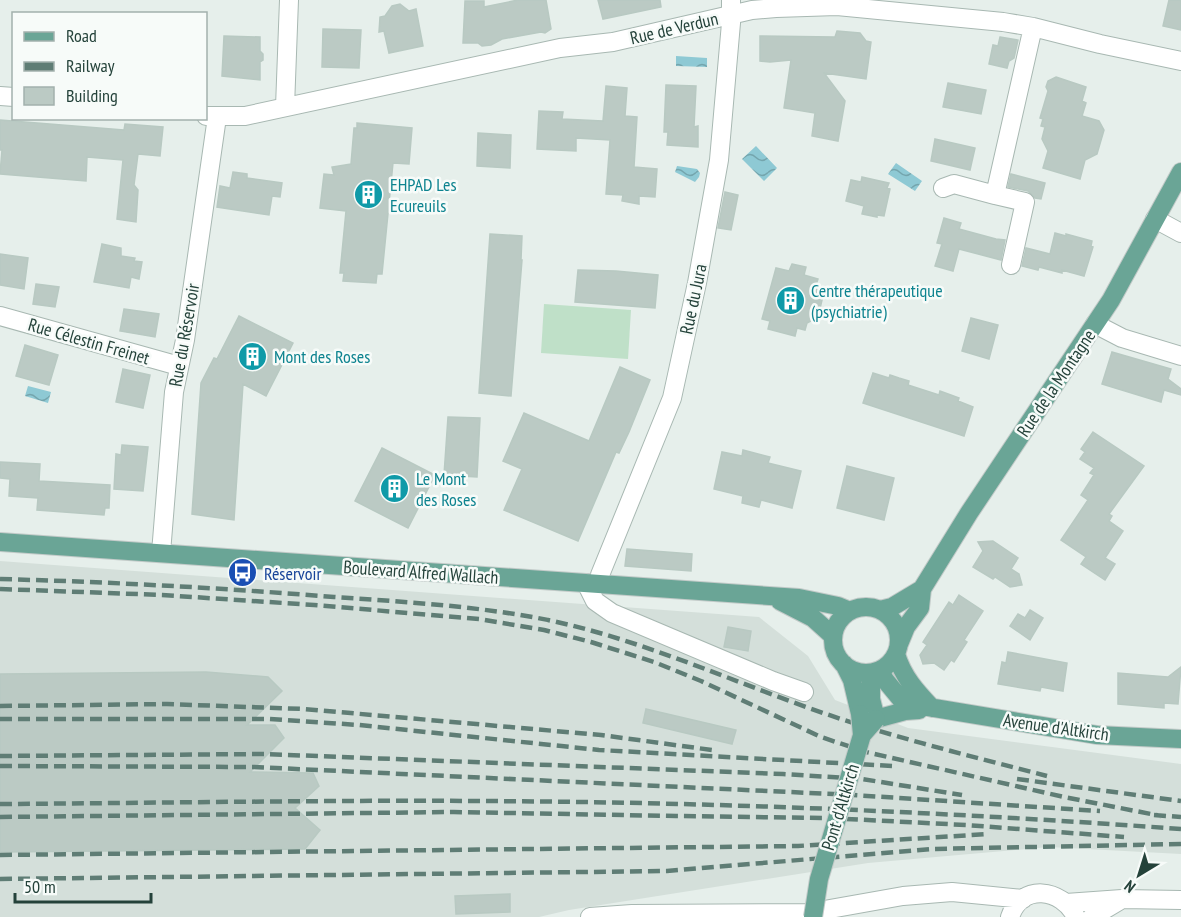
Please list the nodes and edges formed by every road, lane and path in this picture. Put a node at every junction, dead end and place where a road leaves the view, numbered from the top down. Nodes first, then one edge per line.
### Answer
1 (289, 0) edge
2 (731, 8) edge
3 (1033, 27) junction
4 (1181, 61) edge
5 (285, 107) junction
6 (211, 117) edge
7 (1181, 172) edge
8 (943, 188) dead end
9 (995, 195) junction
10 (1155, 219) junction
11 (1181, 233) edge
12 (1011, 265) dead end
13 (0, 316) edge
14 (1095, 324) junction
15 (1181, 356) edge
16 (179, 366) junction
17 (0, 542) edge
18 (161, 553) junction
19 (592, 584) junction
20 (922, 589) junction
21 (770, 597) junction
22 (880, 610) junction
23 (850, 611) junction
24 (834, 636) junction
25 (898, 649) junction
26 (844, 664) junction
27 (875, 672) junction
28 (804, 692) dead end
29 (932, 708) junction
30 (868, 717) junction
31 (1181, 739) edge
32 (980, 895) junction
33 (1023, 899) junction
34 (1122, 899) junction
35 (1181, 900) edge
36 (1071, 910) edge
37 (590, 917) edge
38 (813, 917) edge
39 (1004, 917) edge
40 (1010, 917) edge
41 (1092, 917) edge

1 - 5 street
2 - 3 street, Rue de Verdun
2 - 5 street, Rue de Verdun
2 - 19 street, Rue du Jura
3 - 4 street, Rue de Verdun
3 - 9 street
5 - 6 street, Rue de Verdun
6 - 16 street, Rue du Réservoir
7 - 10 main road, Rue de la Montagne
8 - 9 street
9 - 12 street
10 - 11 street
10 - 14 main road, Rue de la Montagne
13 - 16 street, Rue Célestin Freinet
14 - 15 street
14 - 20 main road, Rue de la Montagne
16 - 18 street, Rue du Réservoir
17 - 18 main road, Boulevard Alfred Wallach
18 - 19 main road, Boulevard Alfred Wallach
19 - 21 main road, Boulevard Alfred Wallach
19 - 28 street
20 - 22 main road, Rue de la Montagne
20 - 25 main road, Rue de la Montagne
21 - 23 main road, Boulevard Alfred Wallach
21 - 24 main road, Boulevard Alfred Wallach
22 - 23 main road
22 - 25 main road
23 - 24 main road
24 - 26 main road
25 - 27 main road
25 - 29 main road
26 - 27 main road
26 - 30 main road
27 - 29 main road, Avenue d'Altkirch
27 - 30 main road
29 - 30 main road, Avenue d'Altkirch
29 - 31 main road, Avenue d'Altkirch
30 - 38 main road, Pont d'Altkirch, bridge
32 - 33 street
32 - 37 street
32 - 39 street
33 - 36 street
33 - 40 street
34 - 35 street
34 - 36 street
34 - 41 street

